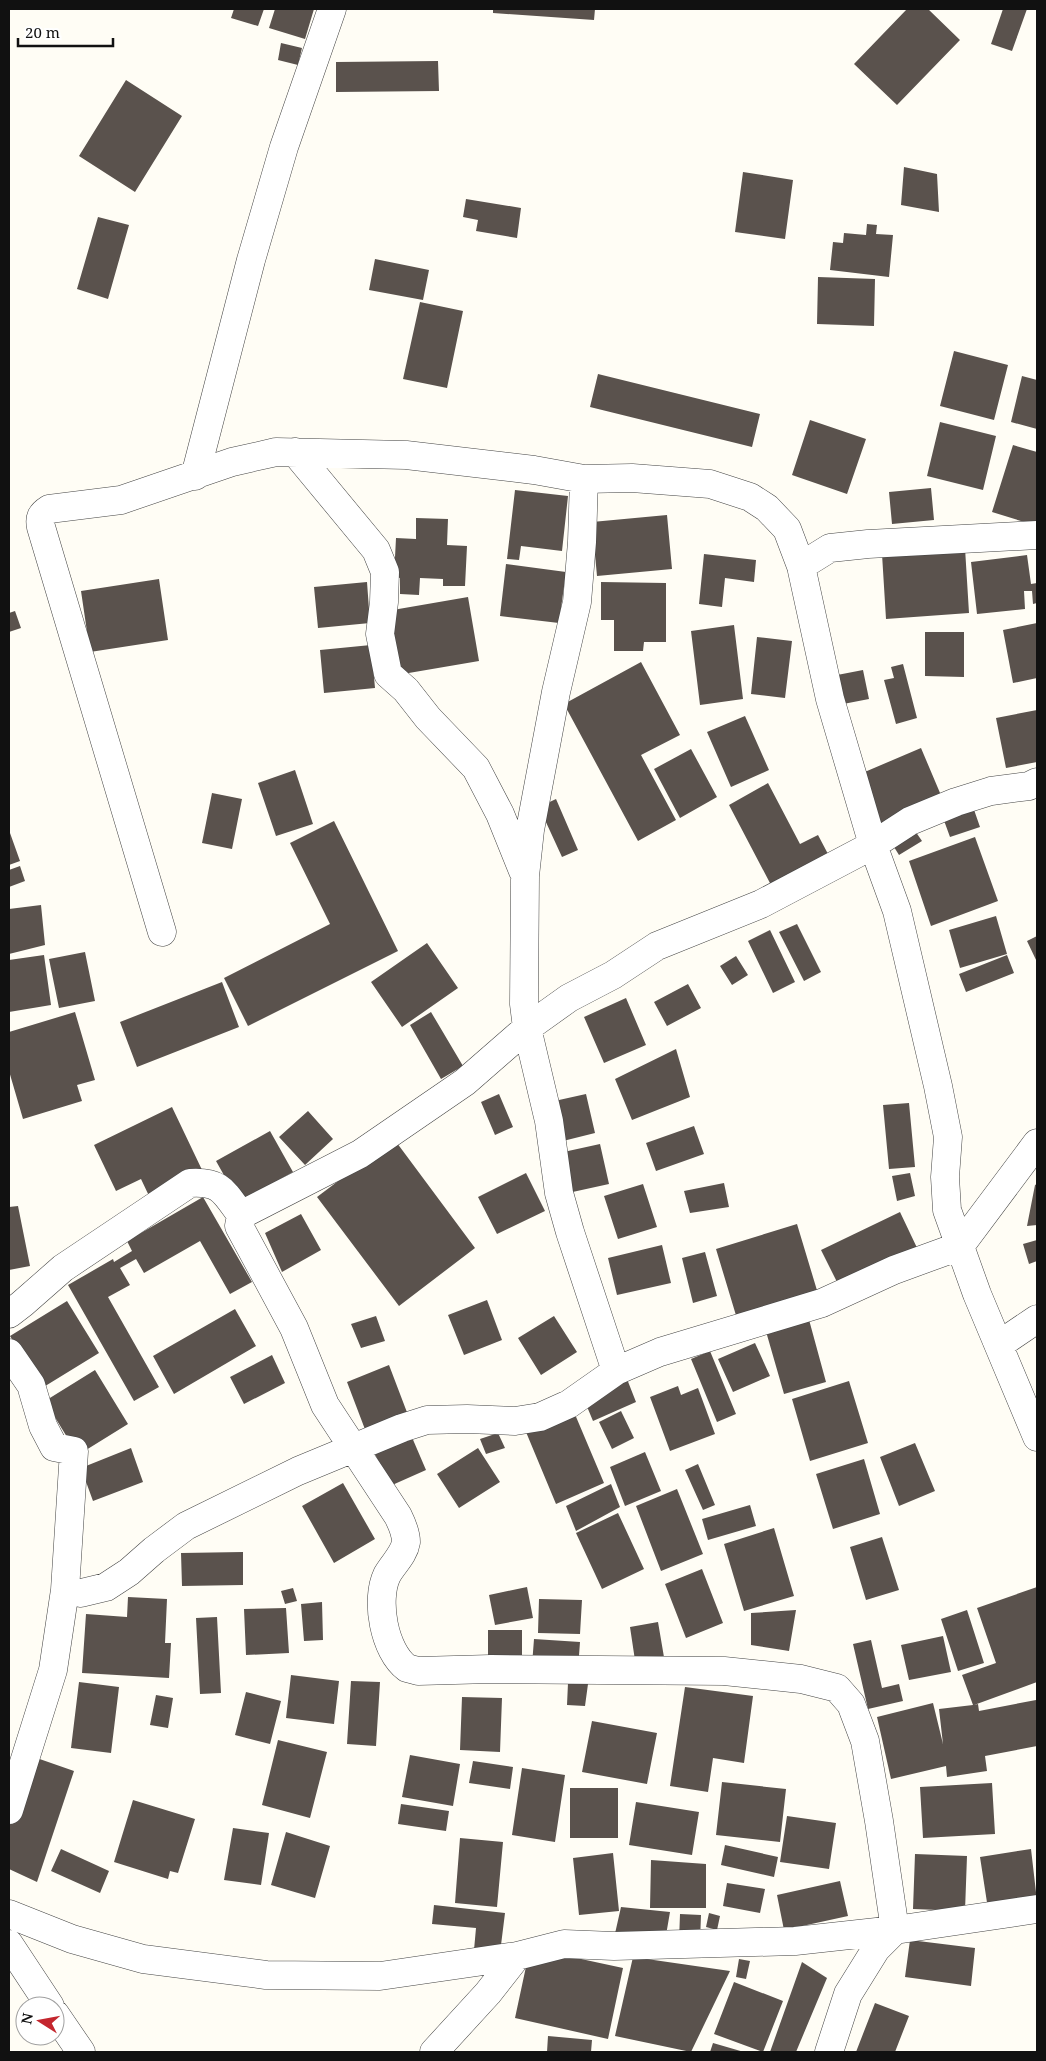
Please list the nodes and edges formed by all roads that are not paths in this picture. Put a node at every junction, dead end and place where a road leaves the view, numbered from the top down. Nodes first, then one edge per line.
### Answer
1 (332, 9) edge
2 (295, 452) junction
3 (195, 476) junction
4 (584, 479) junction
5 (1037, 535) edge
6 (801, 566) junction
7 (1037, 782) edge
8 (873, 845) junction
9 (525, 876) junction
10 (162, 932) dead end
11 (527, 1028) junction
12 (1037, 1144) edge
13 (241, 1215) junction
14 (960, 1246) junction
15 (9, 1314) edge
16 (1037, 1319) edge
17 (1000, 1344) junction
18 (9, 1353) edge
19 (616, 1371) junction
20 (1037, 1437) edge
21 (353, 1448) junction
22 (65, 1590) junction
23 (9, 1810) edge
24 (1037, 1909) edge
25 (9, 1914) edge
26 (895, 1930) junction
27 (9, 1944) edge
28 (517, 1956) junction
29 (43, 1996) edge
30 (65, 2029) edge
31 (81, 2052) edge
32 (434, 2052) edge
33 (829, 2052) edge

1 - 3 street
2 - 3 street
2 - 4 street
2 - 9 street
3 - 10 street
4 - 6 street
4 - 9 street
5 - 6 street
6 - 8 street
7 - 8 street
8 - 11 street
8 - 14 street
9 - 11 street
11 - 13 street
11 - 19 street
12 - 14 street
13 - 15 street
13 - 21 street
14 - 17 street
14 - 19 street
16 - 17 street
17 - 20 street
18 - 22 street
19 - 21 street
21 - 22 street
21 - 26 street
22 - 23 street
24 - 26 street
25 - 28 street
26 - 28 street
26 - 33 street
27 - 29 street
28 - 32 street
30 - 31 street

